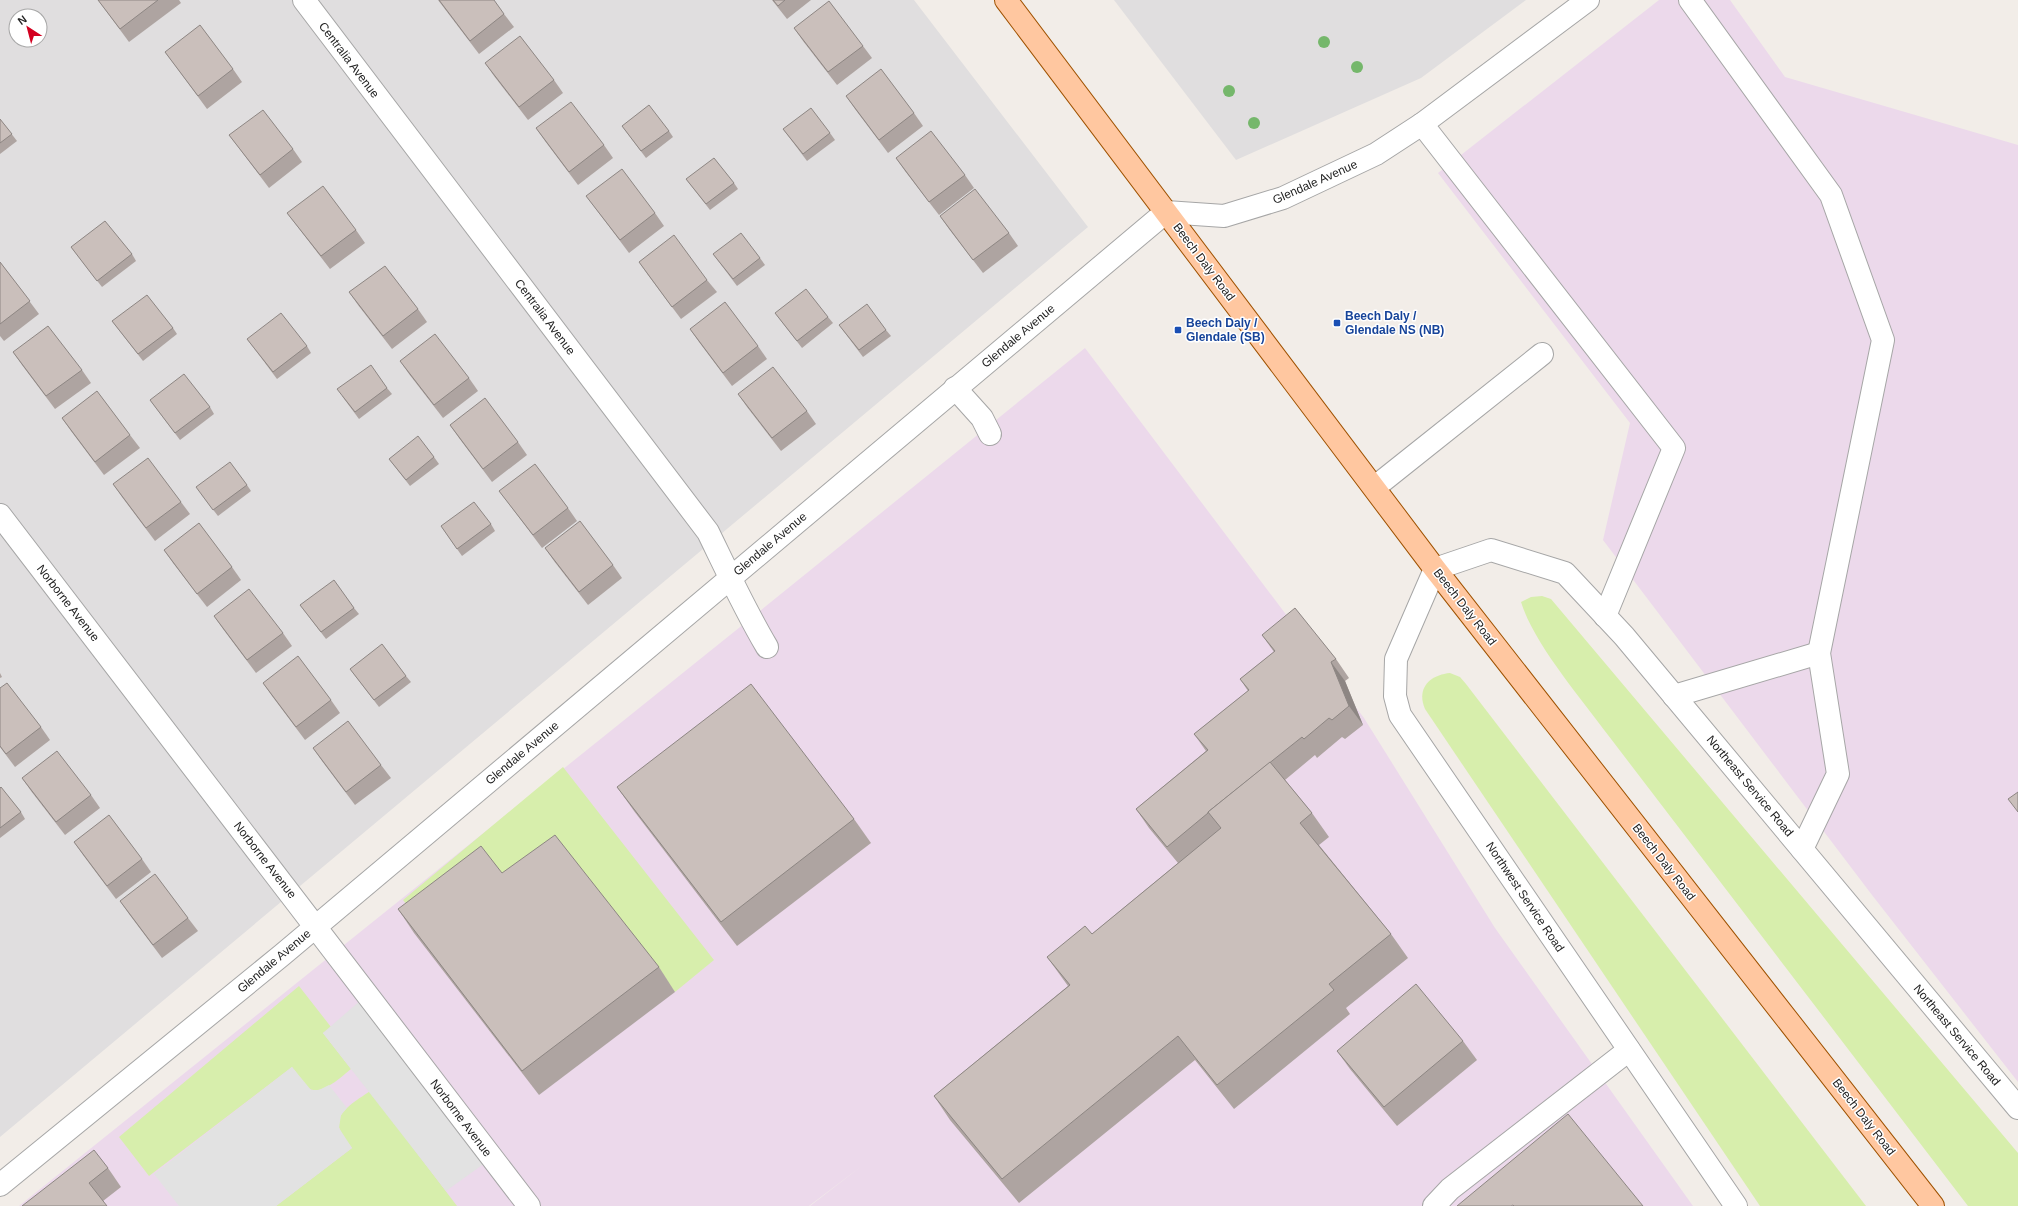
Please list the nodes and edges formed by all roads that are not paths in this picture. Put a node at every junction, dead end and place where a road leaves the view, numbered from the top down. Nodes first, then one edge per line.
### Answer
1 (304, 0) edge
2 (1006, 0) edge
3 (1588, 0) edge
4 (1690, 0) edge
5 (1422, 124) junction
6 (1166, 212) junction
7 (1542, 354) dead end
8 (955, 388) junction
9 (990, 434) dead end
10 (1375, 487) junction
11 (0, 515) edge
12 (1435, 569) junction
13 (731, 577) junction
14 (1605, 616) junction
15 (767, 647) dead end
16 (1819, 653) junction
17 (1674, 696) junction
18 (1802, 849) junction
19 (316, 926) junction
20 (1629, 1050) junction
21 (2018, 1108) edge
22 (0, 1185) edge
23 (529, 1206) edge
24 (1434, 1206) edge
25 (1736, 1206) edge
26 (1934, 1206) edge

1 - 13 street, Centralia Avenue
2 - 6 main road, Beech Daly Road
3 - 5 street, Glendale Avenue
4 - 16 street
5 - 6 street, Glendale Avenue
5 - 14 street
6 - 8 street, Glendale Avenue
6 - 10 main road, Beech Daly Road
7 - 10 street
8 - 9 street
8 - 13 street, Glendale Avenue
10 - 12 main road, Beech Daly Road
11 - 19 street, Norborne Avenue
12 - 14 street, Northeast Service Road
12 - 20 street, Northwest Service Road
12 - 26 main road, Beech Daly Road
13 - 15 street, Centralia Avenue
13 - 19 street, Glendale Avenue
14 - 17 street, Northeast Service Road
16 - 17 street
16 - 18 street
17 - 18 street, Northeast Service Road
18 - 21 street, Northeast Service Road
19 - 22 street, Glendale Avenue
19 - 23 street, Norborne Avenue
20 - 24 street
20 - 25 street, Northwest Service Road

